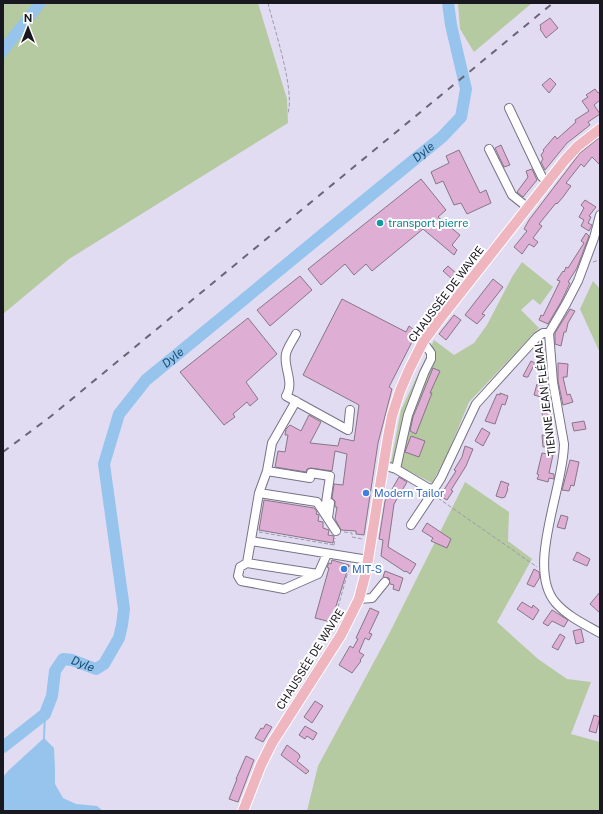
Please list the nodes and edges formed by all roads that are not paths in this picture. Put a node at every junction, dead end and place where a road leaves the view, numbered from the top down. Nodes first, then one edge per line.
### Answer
1 (509, 108) dead end
2 (600, 129) edge
3 (489, 149) dead end
4 (548, 181) junction
5 (527, 207) junction
6 (600, 215) edge
7 (549, 333) junction
8 (296, 334) dead end
9 (423, 342) junction
10 (296, 401) junction
11 (350, 410) dead end
12 (383, 465) junction
13 (396, 469) junction
14 (267, 471) junction
15 (432, 491) junction
16 (259, 492) junction
17 (328, 518) junction
18 (411, 525) dead end
19 (336, 531) road end
20 (251, 541) junction
21 (330, 555) junction
22 (368, 560) junction
23 (247, 563) junction
24 (318, 574) junction
25 (385, 582) dead end
26 (359, 599) junction
27 (600, 633) edge
28 (243, 811) edge

1 - 4 street
2 - 4 main road, CHAUSSÉE DE WAVRE
3 - 5 street
4 - 5 main road, CHAUSSÉE DE WAVRE
5 - 9 main road, CHAUSSÉE DE WAVRE
6 - 7 street, TIENNE JEAN FLÉMAL
7 - 15 street
7 - 27 street, TIENNE JEAN FLÉMAL
8 - 10 street
9 - 12 main road, CHAUSSÉE DE WAVRE
9 - 13 street
10 - 11 street
10 - 14 street
12 - 13 street
12 - 22 main road, CHAUSSÉE DE WAVRE
13 - 15 street
14 - 16 street
14 - 17 street
15 - 18 street
16 - 17 street
16 - 20 street
17 - 19 street
20 - 21 street
20 - 23 street
21 - 22 street
21 - 24 street
22 - 26 main road, CHAUSSÉE DE WAVRE
23 - 24 street
23 - 24 street
25 - 26 street
26 - 28 main road, CHAUSSÉE DE WAVRE

